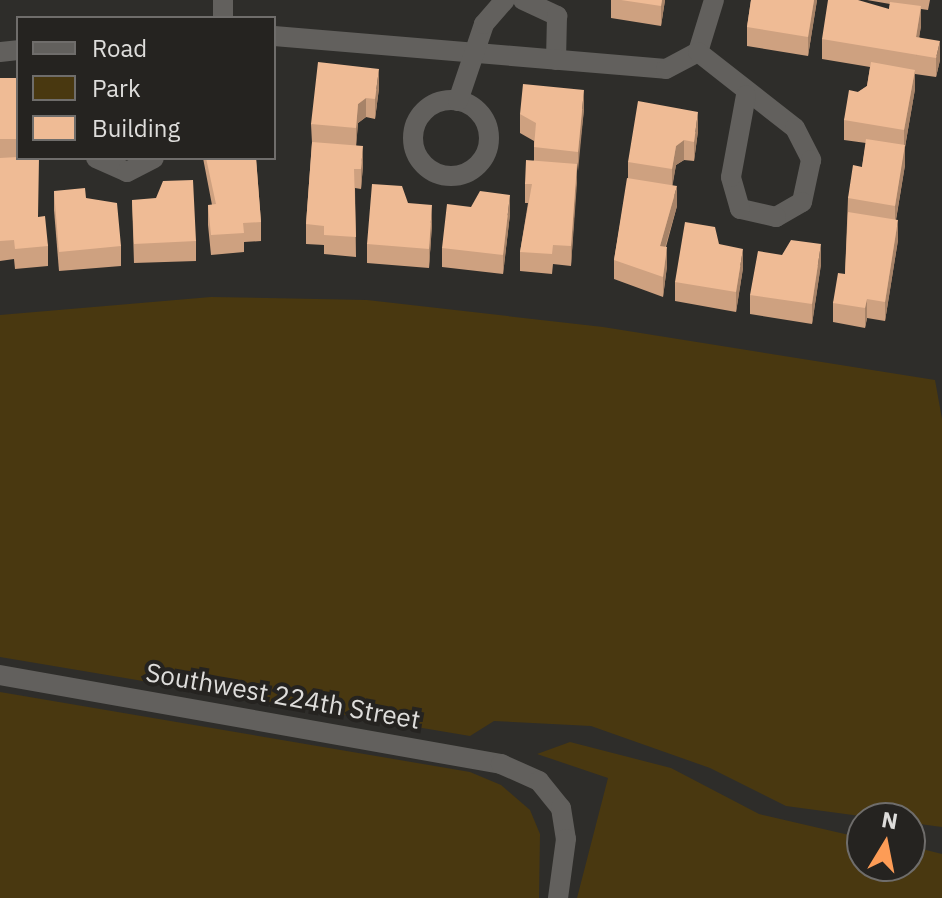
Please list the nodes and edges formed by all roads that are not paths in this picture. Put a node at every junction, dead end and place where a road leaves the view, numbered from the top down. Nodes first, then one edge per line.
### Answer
1 (505, 0) edge
2 (523, 0) edge
3 (714, 0) edge
4 (276, 36) edge
5 (473, 48) junction
6 (698, 52) junction
7 (556, 60) junction
8 (746, 95) junction
9 (458, 101) dead end
10 (100, 160) edge
11 (150, 160) edge
12 (0, 675) edge
13 (558, 898) edge

1 - 5 street
2 - 7 street
3 - 6 street
4 - 5 street
5 - 7 street
5 - 9 street
6 - 7 street
6 - 8 street
8 - 8 street
10 - 11 street
12 - 13 street, Southwest 224th Street

